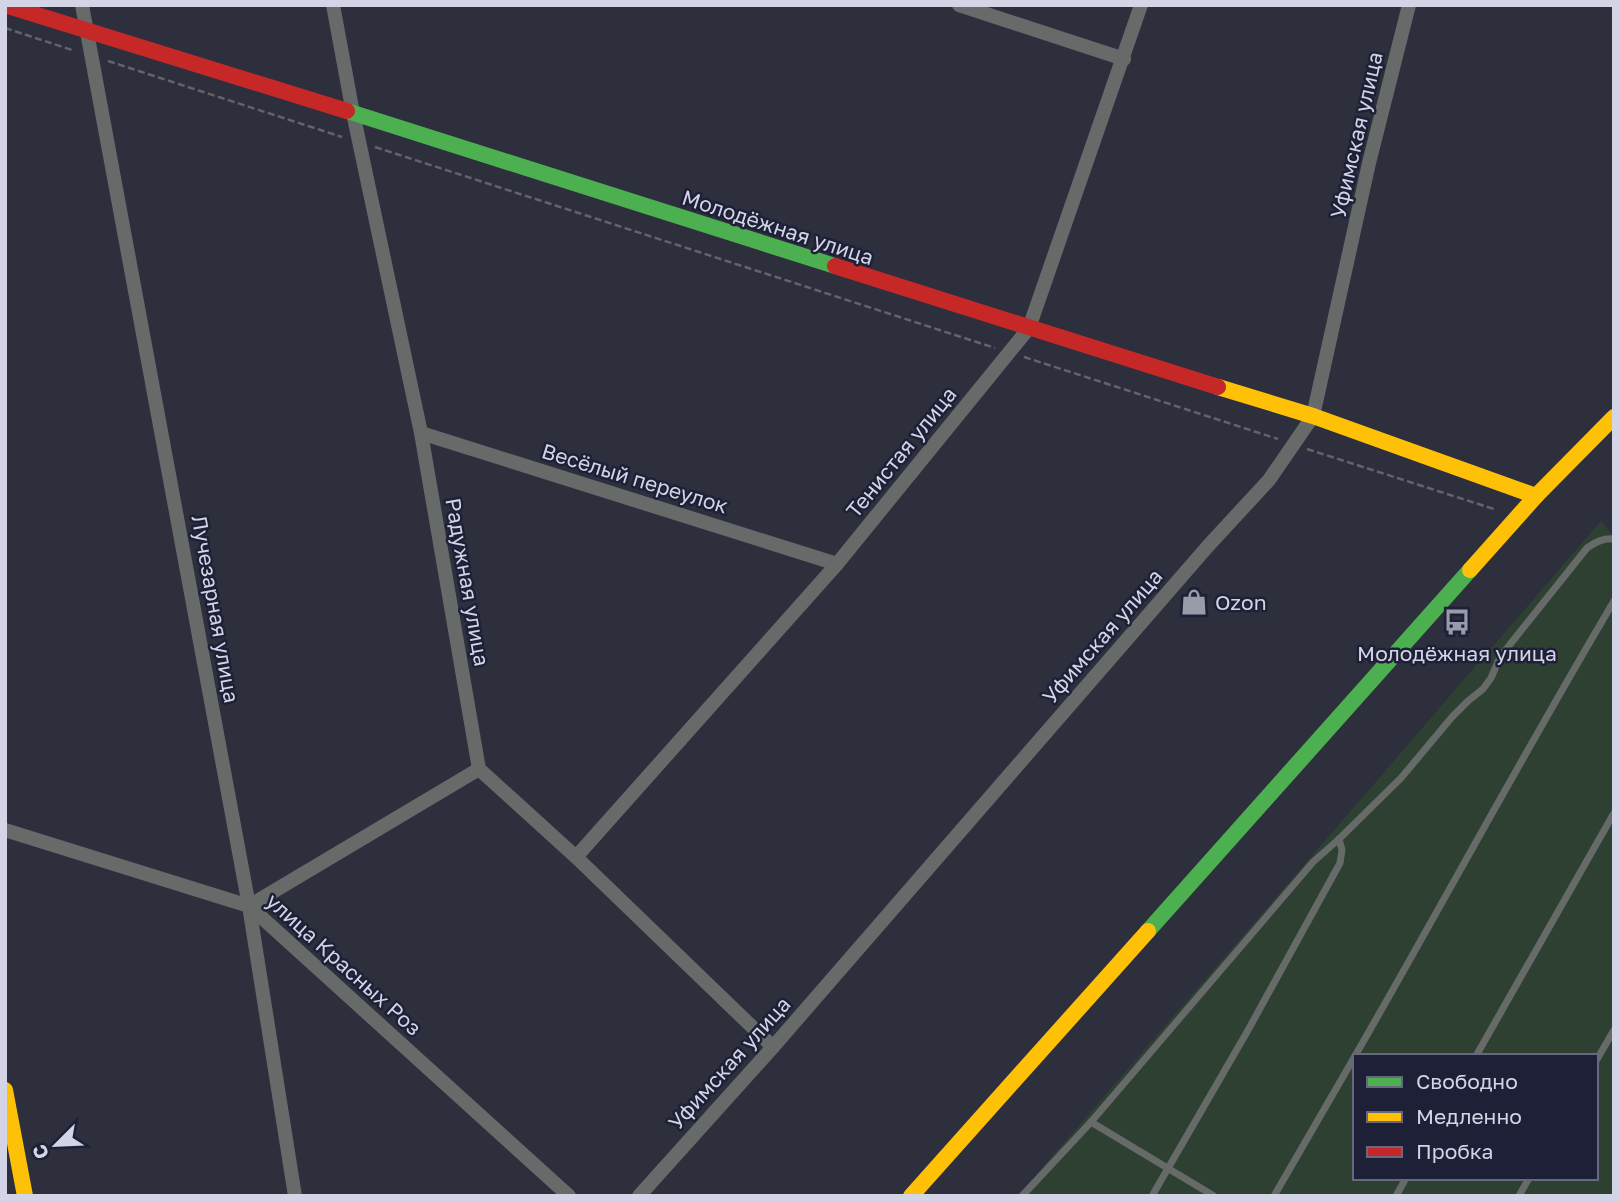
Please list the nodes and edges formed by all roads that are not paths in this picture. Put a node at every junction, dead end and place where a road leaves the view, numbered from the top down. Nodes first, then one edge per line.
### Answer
1 (5, 5) edge
2 (82, 5) edge
3 (334, 5) edge
4 (959, 5) edge
5 (1142, 5) edge
6 (1409, 5) edge
7 (88, 31) junction
8 (1124, 59) junction
9 (353, 113) junction
10 (1029, 328) junction
11 (1312, 416) junction
12 (1614, 417) edge
13 (421, 433) junction
14 (1536, 496) junction
15 (1614, 539) edge
16 (837, 564) junction
17 (1614, 601) edge
18 (479, 769) junction
19 (1614, 813) edge
20 (5, 830) edge
21 (1339, 839) junction
22 (576, 857) junction
23 (249, 906) junction
24 (1614, 1030) edge
25 (773, 1047) junction
26 (1356, 1054) edge
27 (1477, 1054) edge
28 (1598, 1058) edge
29 (1353, 1059) edge
30 (5, 1090) edge
31 (1091, 1122) junction
32 (1167, 1169) junction
33 (1405, 1180) edge
34 (1528, 1180) edge
35 (25, 1196) edge
36 (295, 1196) edge
37 (569, 1196) edge
38 (639, 1196) edge
39 (911, 1196) edge
40 (1022, 1196) edge
41 (1152, 1196) edge
42 (1214, 1196) edge
43 (1274, 1196) edge
44 (1396, 1196) edge
45 (1519, 1196) edge

1 - 7 street, Молодёжная улица
2 - 7 street, Лучезарная улица
3 - 9 street, Радужная улица
4 - 8 street
5 - 8 street, Тенистая улица
6 - 11 street, Уфимская улица
7 - 9 street, Молодёжная улица
7 - 23 street, Лучезарная улица
8 - 10 street, Тенистая улица
9 - 10 street, Молодёжная улица
9 - 13 street, Радужная улица
10 - 11 street, Молодёжная улица
10 - 16 street, Тенистая улица
11 - 14 street, Молодёжная улица
11 - 25 street, Уфимская улица
12 - 14 street
13 - 16 street, Весёлый переулок
13 - 18 street, Радужная улица
14 - 39 street
15 - 21 lane
16 - 22 street, Тенистая улица
17 - 26 lane
18 - 22 street
18 - 23 street
19 - 27 lane
20 - 23 street, улица Красных Роз
21 - 31 lane
21 - 32 lane
22 - 25 street
23 - 36 street, Лучезарная улица
23 - 37 street, улица Красных Роз
24 - 28 lane
25 - 38 street, Уфимская улица
29 - 43 lane
30 - 35 street
31 - 32 lane
31 - 40 lane
32 - 41 lane
32 - 42 lane
33 - 44 lane
34 - 45 lane

